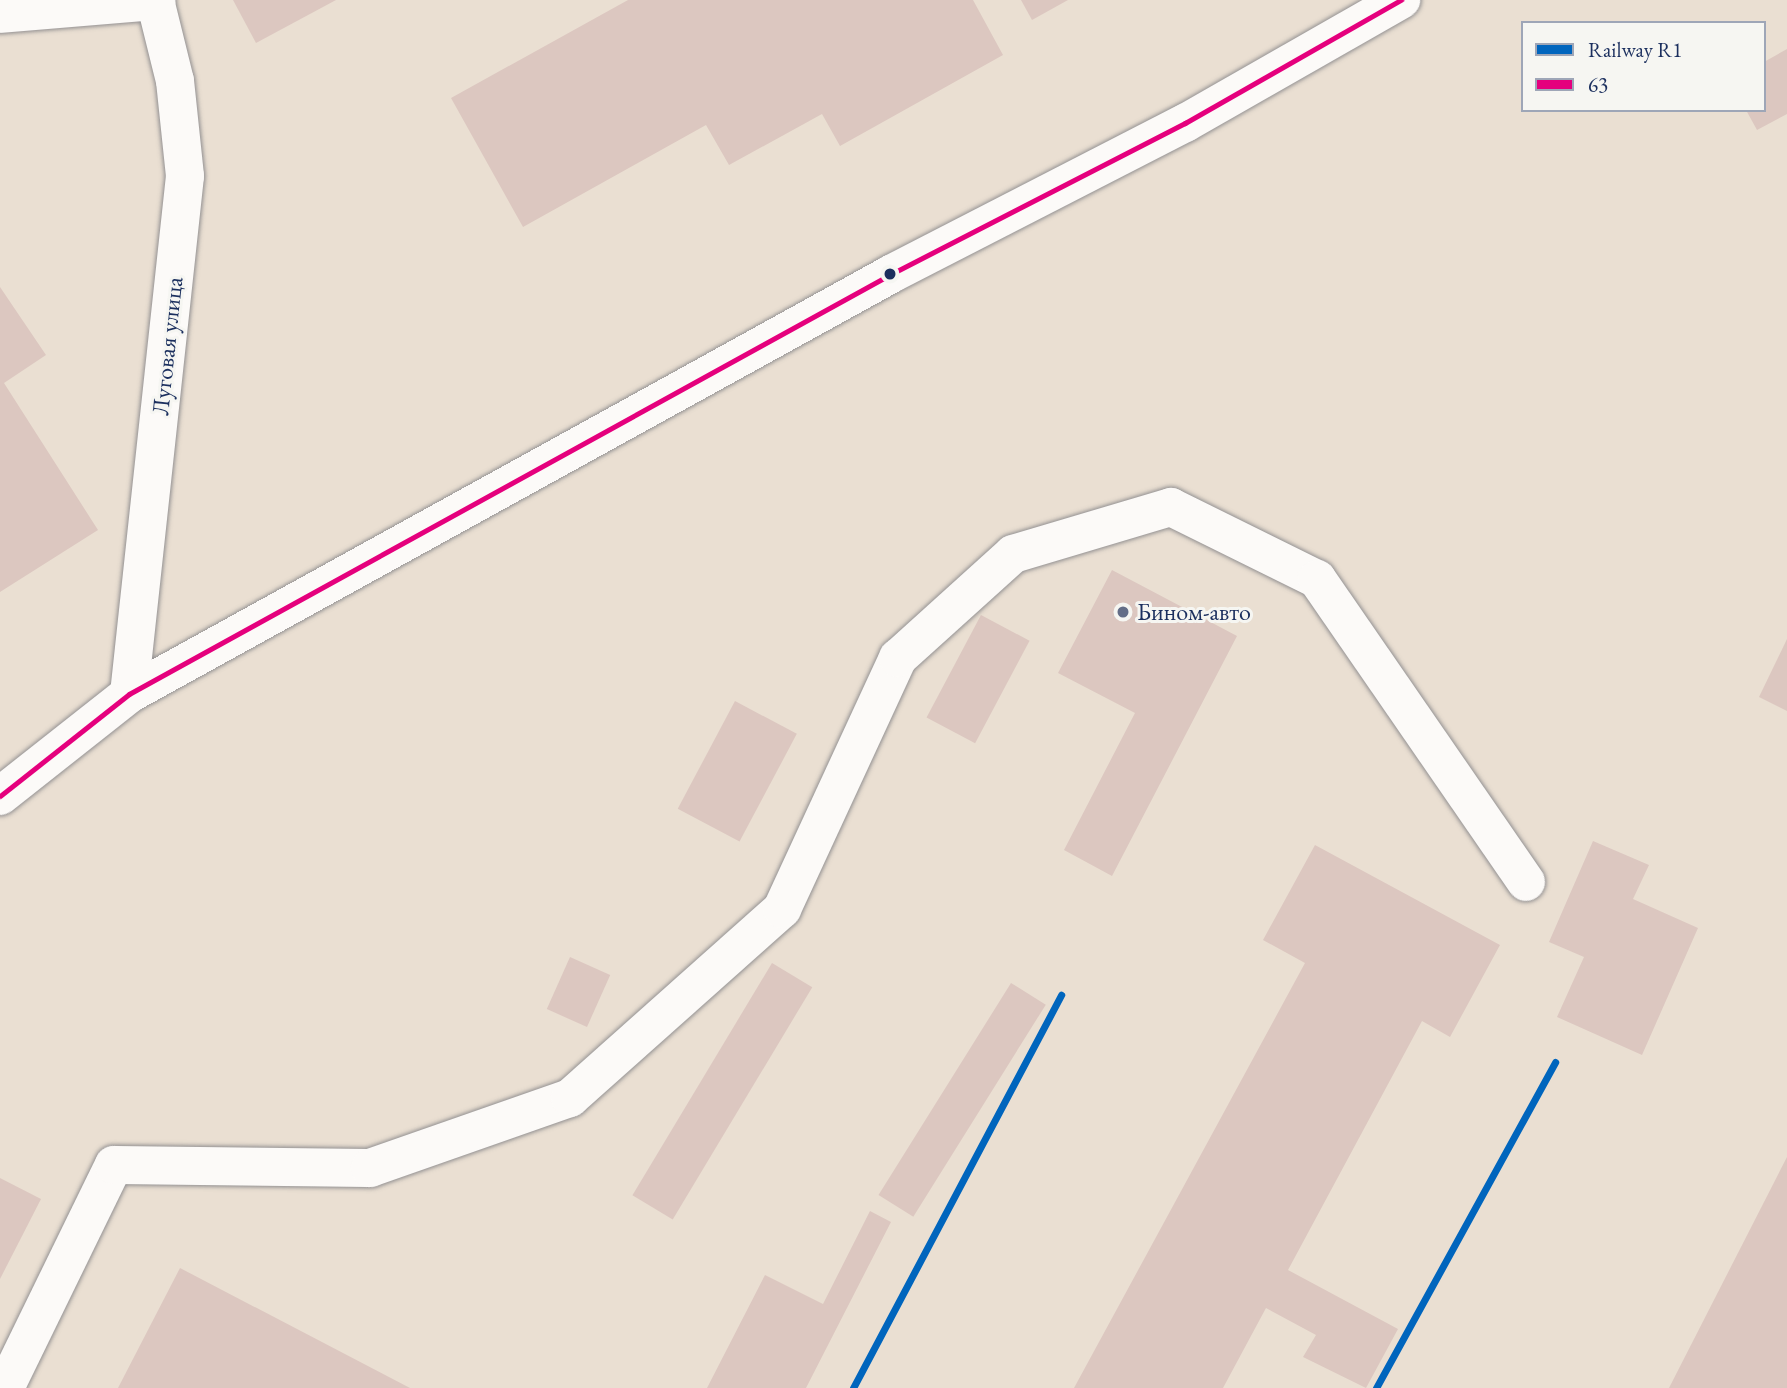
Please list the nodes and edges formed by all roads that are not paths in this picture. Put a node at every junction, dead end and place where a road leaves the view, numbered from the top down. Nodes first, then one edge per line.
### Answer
1 (1401, 0) edge
2 (155, 1) edge
3 (0, 14) edge
4 (129, 694) junction
5 (0, 796) edge
6 (1527, 882) dead end
7 (5, 1388) edge

1 - 4 main road
2 - 3 main road
2 - 4 main road, Луговая улица
4 - 5 main road
6 - 7 main road

